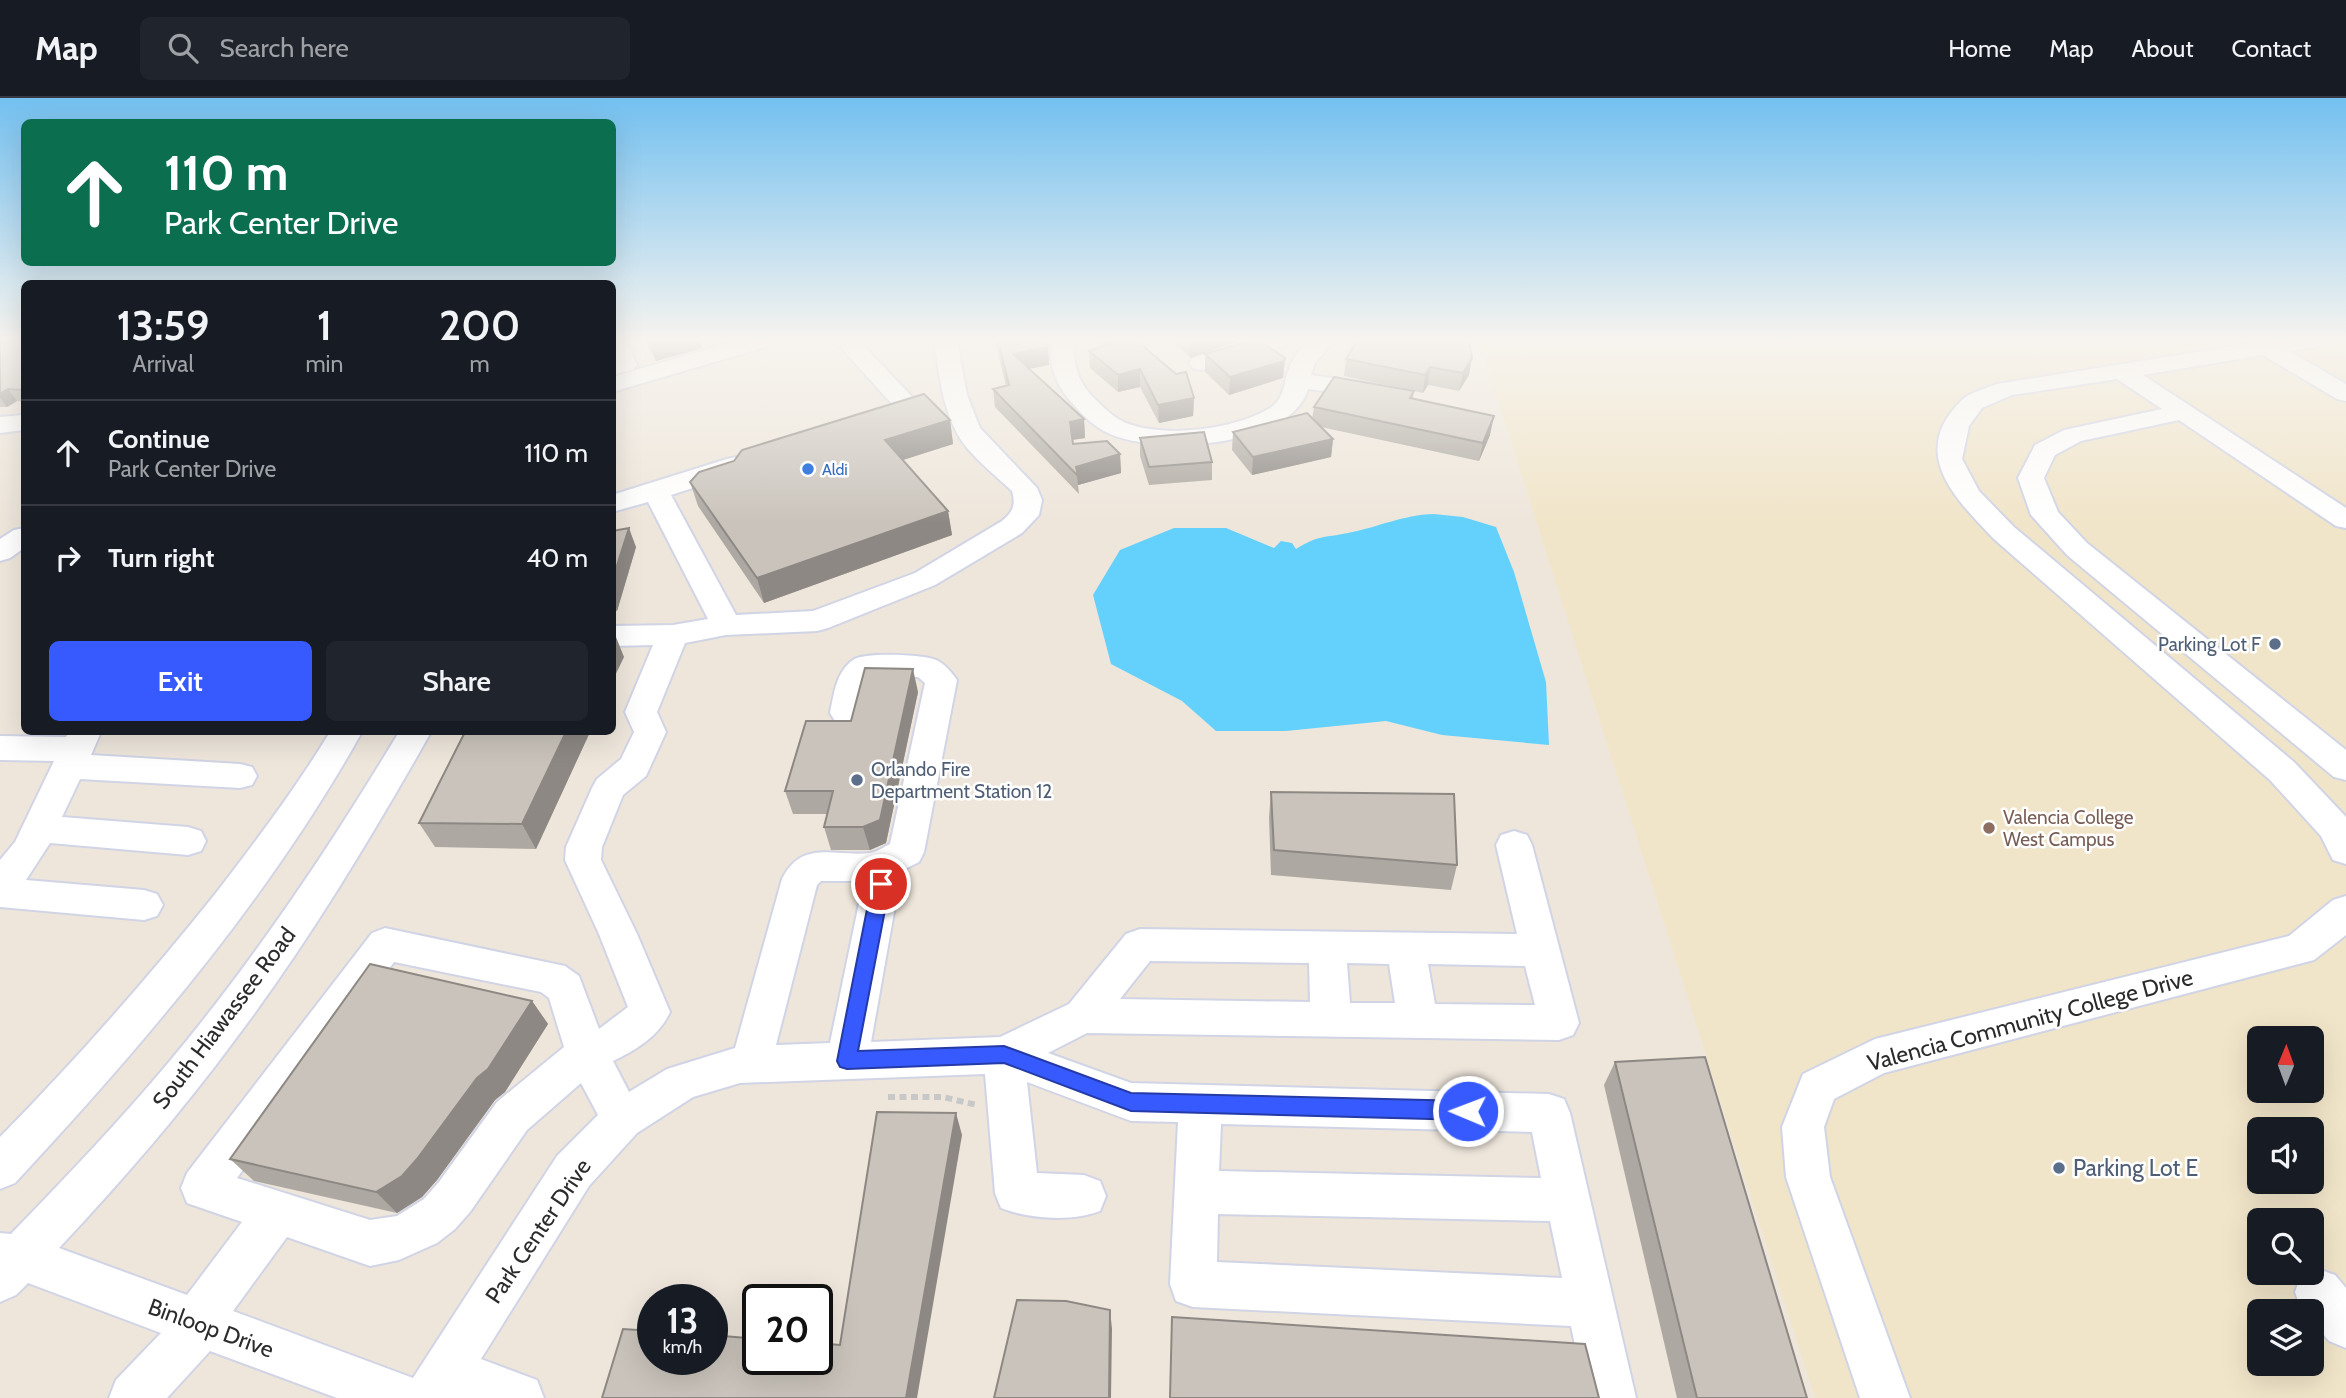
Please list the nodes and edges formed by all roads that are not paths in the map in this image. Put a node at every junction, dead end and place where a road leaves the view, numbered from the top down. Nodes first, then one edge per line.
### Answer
1 (892, 402) edge
2 (932, 402) edge
3 (958, 402) edge
4 (1084, 402) edge
5 (1289, 402) edge
6 (1976, 402) edge
7 (2167, 402) edge
8 (2182, 412) junction
9 (21, 423) edge
10 (0, 425) edge
11 (760, 457) edge
12 (656, 491) junction
13 (616, 503) edge
14 (2346, 520) edge
15 (726, 625) junction
16 (674, 635) junction
17 (620, 636) edge
18 (2239, 679) junction
19 (2189, 691) junction
20 (846, 713) dead end
21 (344, 735) edge
22 (413, 735) edge
23 (0, 748) edge
24 (76, 749) edge
25 (2346, 768) edge
26 (240, 776) dead end
27 (38, 829) junction
28 (188, 841) dead end
29 (1514, 845) dead end
30 (2346, 850) edge
31 (877, 867) junction
32 (7, 869) edge
33 (0, 892) edge
34 (144, 905) dead end
35 (2346, 911) edge
36 (1327, 948) junction
37 (1406, 949) junction
38 (1541, 950) junction
39 (1083, 1016) junction
40 (1331, 1020) junction
41 (1419, 1021) junction
42 (587, 1054) junction
43 (1004, 1055) junction
44 (847, 1061) junction
45 (751, 1064) junction
46 (1200, 1104) junction
47 (622, 1119) junction
48 (0, 1167) edge
49 (1197, 1192) junction
50 (1084, 1196) dead end
51 (1568, 1200) junction
52 (278, 1213) junction
53 (5, 1258) edge
54 (1590, 1303) junction
55 (199, 1323) junction
56 (437, 1384) edge
57 (135, 1398) edge
58 (403, 1398) edge
59 (519, 1398) edge
60 (1611, 1398) edge
61 (1885, 1398) edge

1 - 2 street
3 - 15 street
4 - 5 street
6 - 19 street
7 - 8 street
8 - 14 street
8 - 18 street
9 - 10 street
11 - 12 street
12 - 13 street
12 - 15 street
15 - 16 street
16 - 17 street
16 - 42 street
18 - 19 street
18 - 25 street
19 - 30 street
20 - 31 street
21 - 48 street
22 - 53 street, South Hiawassee Road
23 - 24 street
24 - 26 street
24 - 27 street
27 - 28 street
27 - 32 street
29 - 38 street
31 - 44 street
31 - 45 street
33 - 34 street
35 - 61 street, Valencia Community College Drive
36 - 37 street
36 - 39 street
36 - 40 street
37 - 38 street
37 - 41 street
38 - 41 street
39 - 40 street
39 - 43 street
40 - 41 street
42 - 47 street
42 - 52 street
42 - 52 street
43 - 44 street, Park Center Drive
43 - 46 street
43 - 50 street
44 - 45 street, Park Center Drive
45 - 47 street, Park Center Drive
46 - 49 street
46 - 51 street
47 - 56 street, Park Center Drive
49 - 51 street
49 - 54 street
51 - 54 street
52 - 55 street
53 - 55 street, Binloop Drive
54 - 60 street
55 - 57 street
55 - 58 street, Binloop Drive
56 - 59 street

